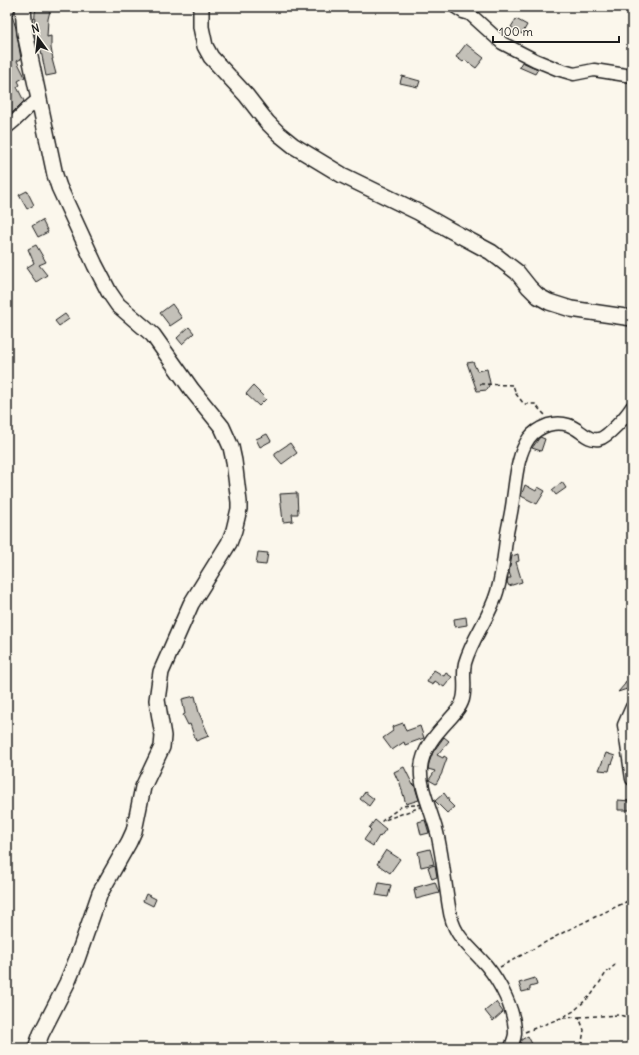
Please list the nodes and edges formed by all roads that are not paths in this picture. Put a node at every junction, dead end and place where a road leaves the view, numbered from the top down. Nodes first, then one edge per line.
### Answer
1 (9, 7) edge
2 (23, 7) edge
3 (201, 7) edge
4 (455, 7) edge
5 (7, 10) edge
6 (632, 76) edge
7 (39, 99) junction
8 (7, 127) edge
9 (632, 318) edge
10 (632, 406) edge
11 (632, 707) edge
12 (632, 779) edge
13 (36, 1048) edge
14 (511, 1048) edge

1 - 5 street
2 - 7 main road
3 - 9 main road
4 - 6 street
7 - 8 street
7 - 13 main road
10 - 14 street
11 - 12 street

